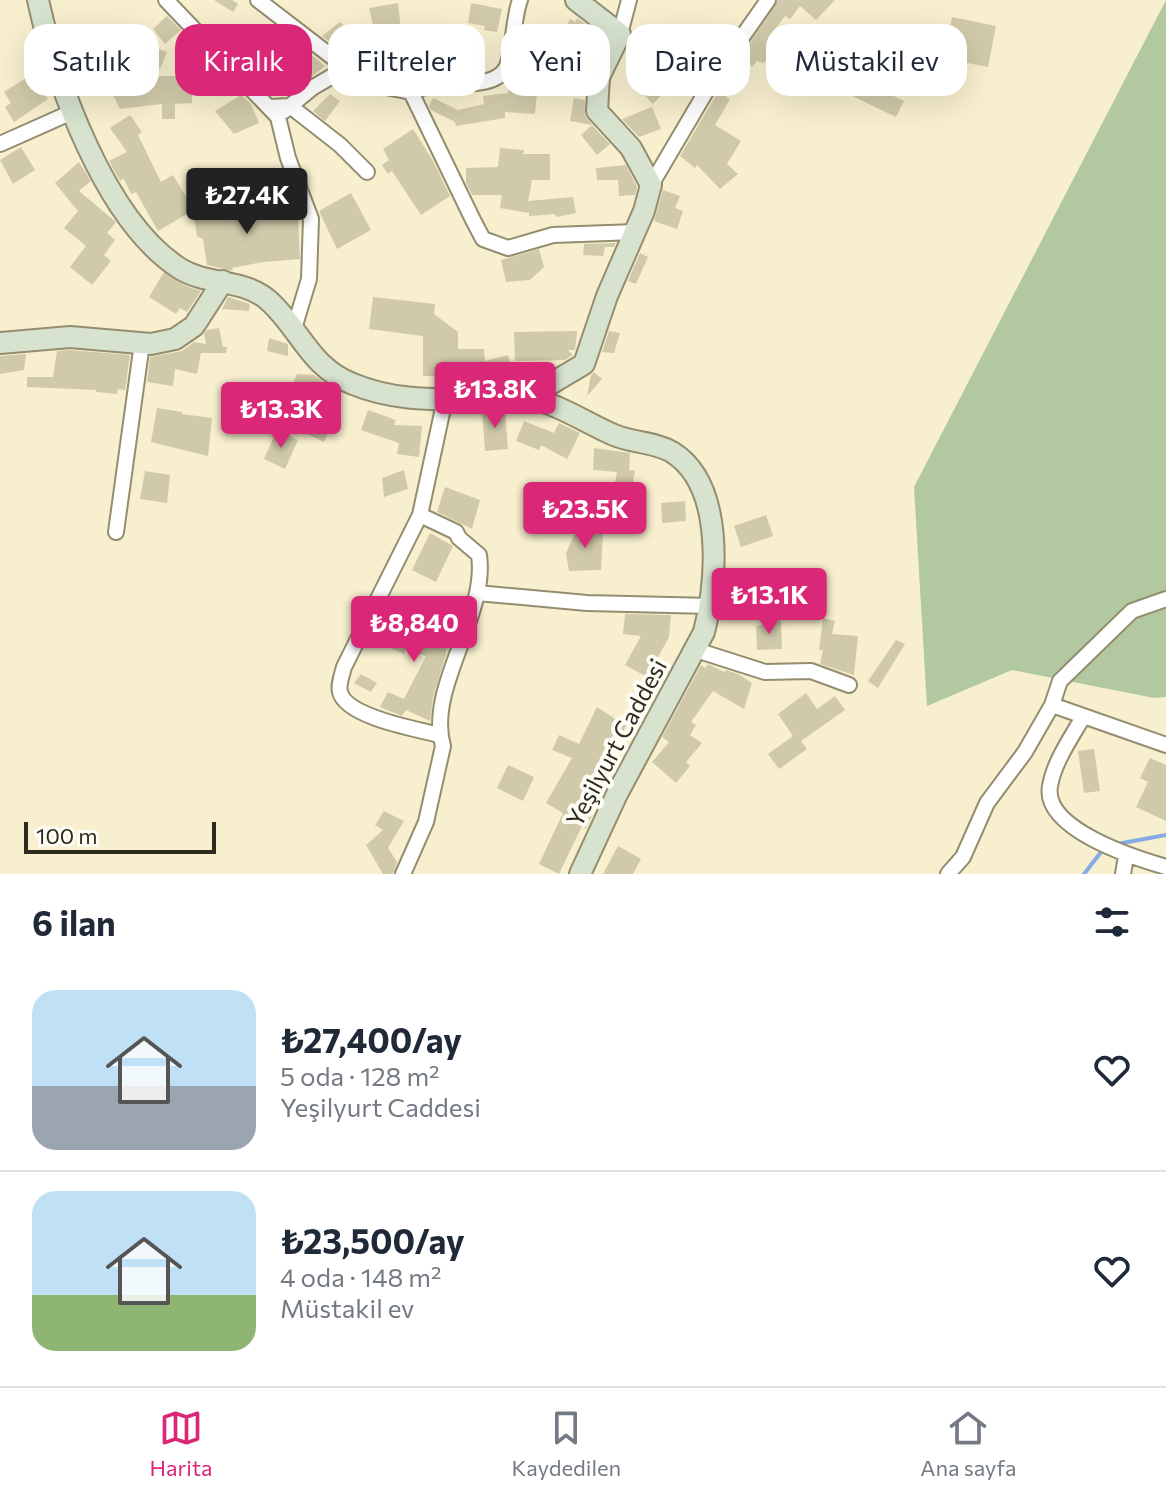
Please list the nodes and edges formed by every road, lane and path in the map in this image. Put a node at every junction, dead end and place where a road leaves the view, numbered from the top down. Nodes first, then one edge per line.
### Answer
1 (166, 0) edge
2 (258, 0) edge
3 (520, 0) edge
4 (576, 0) edge
5 (629, 0) edge
6 (768, 0) edge
7 (36, 2) edge
8 (620, 34) junction
9 (328, 54) edge
10 (328, 79) edge
11 (485, 81) edge
12 (413, 96) edge
13 (290, 106) junction
14 (72, 112) junction
15 (273, 112) junction
16 (0, 144) edge
17 (367, 172) dead end
18 (651, 185) junction
19 (636, 232) junction
20 (223, 281) junction
21 (293, 332) junction
22 (0, 343) edge
23 (142, 343) junction
24 (527, 398) junction
25 (445, 399) junction
26 (420, 515) junction
27 (116, 532) dead end
28 (477, 593) junction
29 (1166, 599) edge
30 (711, 606) junction
31 (696, 650) junction
32 (849, 685) dead end
33 (1052, 705) junction
34 (1083, 717) junction
35 (439, 735) junction
36 (1166, 745) edge
37 (1126, 856) junction
38 (1166, 867) edge
39 (403, 874) edge
40 (580, 874) edge
41 (948, 874) edge
42 (1123, 874) edge

1 - 15 street
2 - 9 street
3 - 11 street
4 - 8 main road
5 - 8 street
6 - 18 street
7 - 14 main road, Yeşilyurt Caddesi
8 - 18 main road
10 - 13 street
12 - 19 street
13 - 15 street
13 - 17 street
14 - 16 street
14 - 20 main road, Yeşilyurt Caddesi
15 - 21 street
18 - 19 main road
19 - 24 main road
20 - 21 main road, Yeşilyurt Caddesi
20 - 23 main road
21 - 25 main road, Yeşilyurt Caddesi
22 - 23 main road
23 - 27 street
24 - 25 main road, Yeşilyurt Caddesi
24 - 30 main road, Yeşilyurt Caddesi
25 - 26 street
26 - 28 street
26 - 35 street
28 - 30 street
28 - 35 street
29 - 33 street
30 - 31 main road, Yeşilyurt Caddesi
31 - 32 street
31 - 40 main road, Yeşilyurt Caddesi
33 - 34 street
33 - 41 street
34 - 36 street
34 - 37 street
35 - 39 street
37 - 38 street
37 - 42 street

